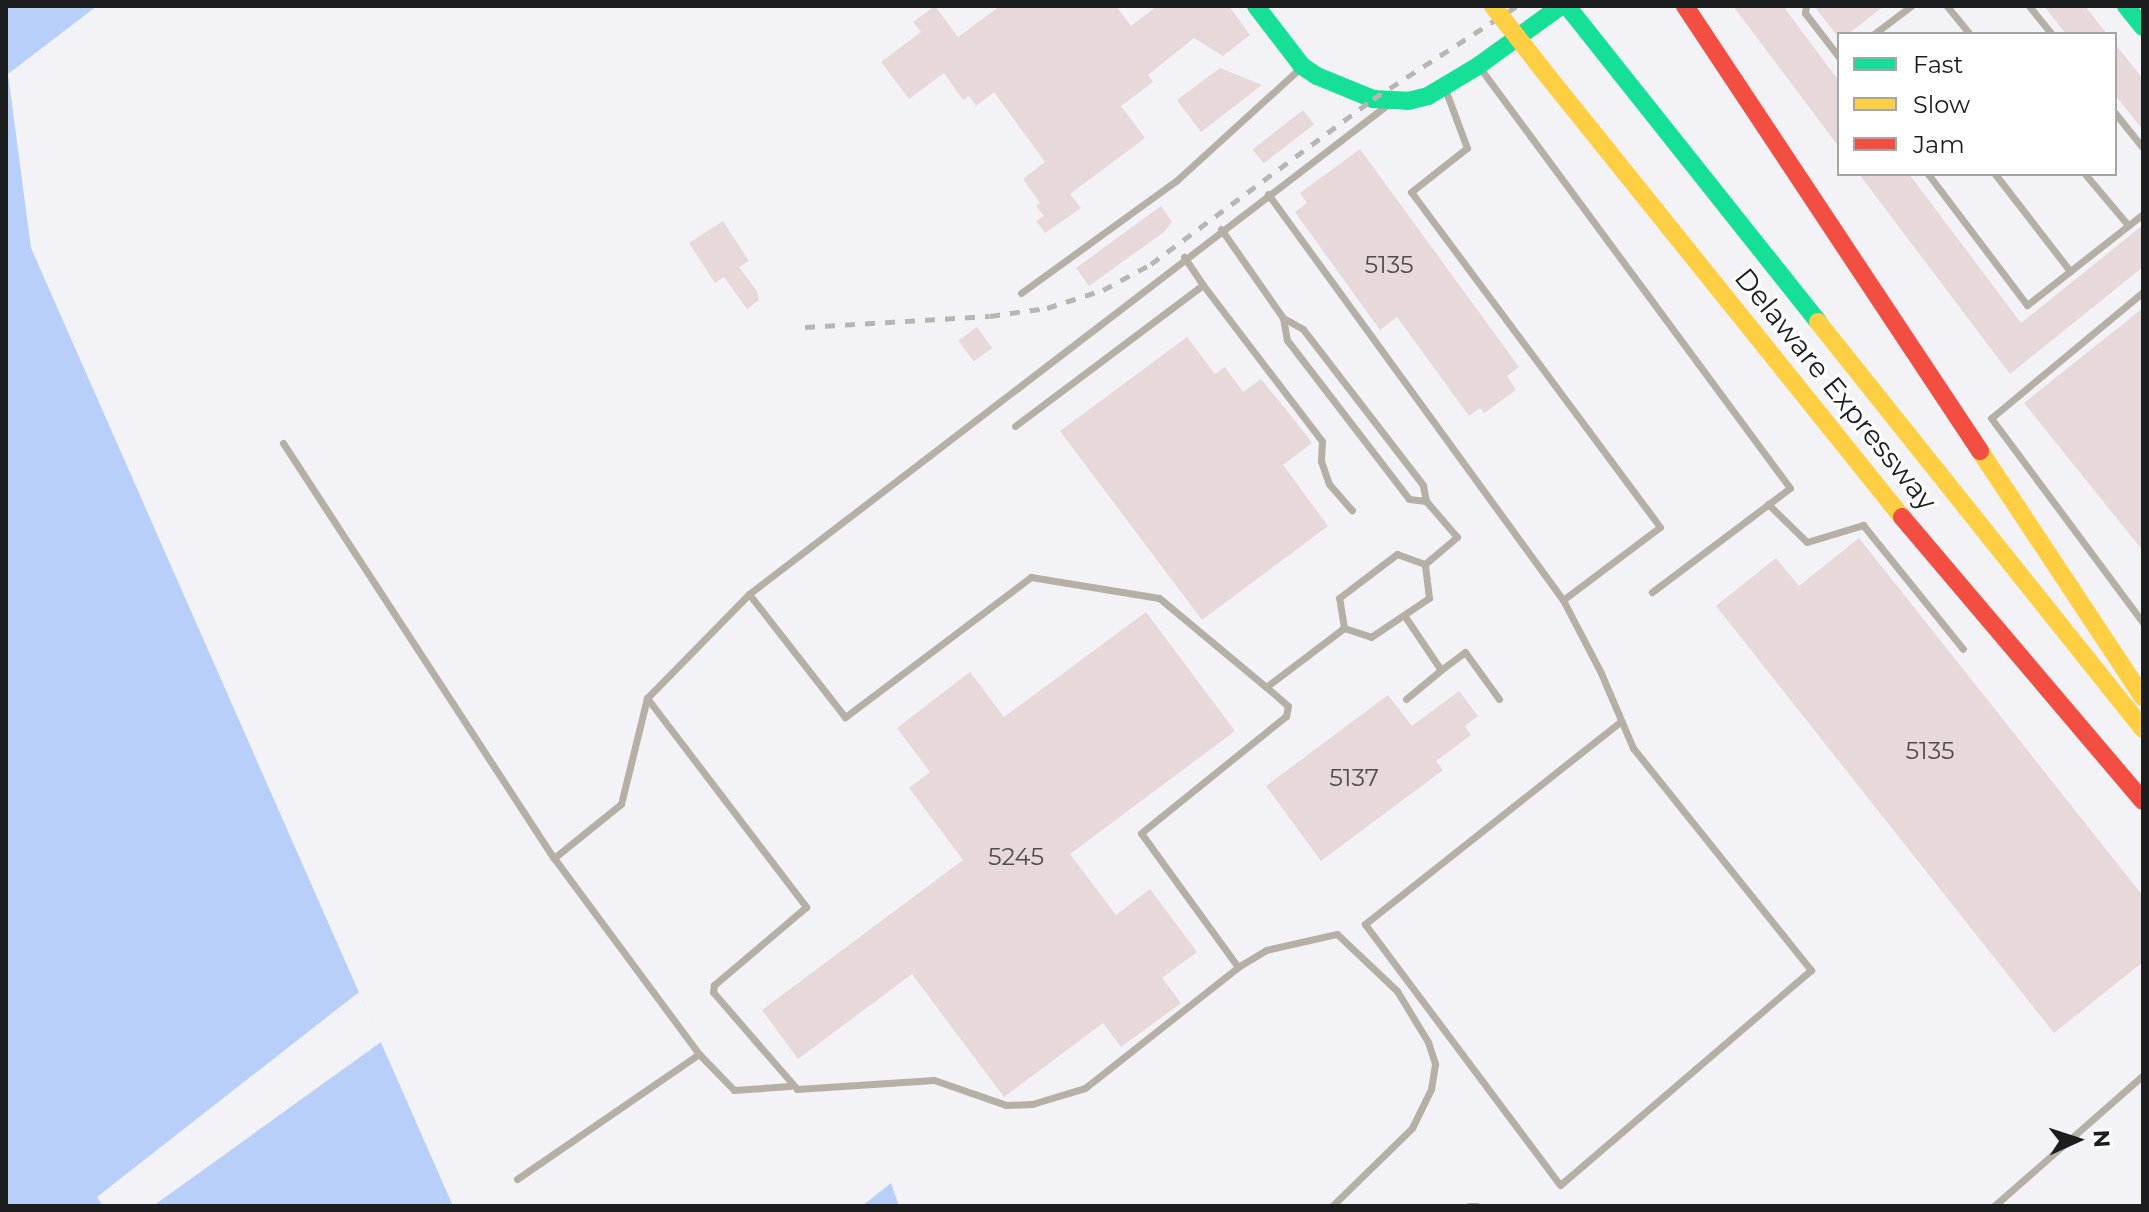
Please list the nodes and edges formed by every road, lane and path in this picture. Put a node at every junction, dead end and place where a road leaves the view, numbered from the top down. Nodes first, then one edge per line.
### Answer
1 (1256, 6) edge
2 (1493, 6) edge
3 (1561, 6) edge
4 (1567, 6) edge
5 (1685, 6) edge
6 (1806, 6) edge
7 (1911, 6) edge
8 (1947, 6) edge
9 (2029, 6) edge
10 (2126, 6) edge
11 (2143, 27) edge
12 (1881, 32) edge
13 (1968, 32) edge
14 (2050, 32) edge
15 (1837, 54) edge
16 (1302, 66) junction
17 (1478, 66) junction
18 (1444, 87) junction
19 (1392, 101) junction
20 (2117, 116) edge
21 (2143, 148) edge
22 (1930, 176) edge
23 (1997, 176) edge
24 (2087, 176) edge
25 (1268, 194) junction
26 (2143, 214) edge
27 (2128, 225) junction
28 (1221, 229) junction
29 (1184, 257) junction
30 (2070, 271) junction
31 (1203, 285) junction
32 (2143, 292) edge
33 (1021, 293) dead end
34 (1283, 318) junction
35 (1015, 426) dead end
36 (283, 443) dead end
37 (1426, 501) junction
38 (1768, 504) junction
39 (1352, 510) dead end
40 (1425, 564) junction
41 (1652, 592) dead end
42 (749, 594) junction
43 (1563, 600) junction
44 (1404, 615) junction
45 (2143, 623) edge
46 (1344, 628) junction
47 (1963, 649) dead end
48 (1441, 670) junction
49 (1266, 687) junction
50 (2143, 697) edge
51 (647, 698) junction
52 (1406, 699) dead end
53 (1499, 699) dead end
54 (1621, 721) junction
55 (2143, 729) edge
56 (2143, 801) edge
57 (554, 858) junction
58 (1238, 967) junction
59 (699, 1054) junction
60 (2143, 1075) edge
61 (790, 1086) junction
62 (517, 1179) dead end
63 (1332, 1206) edge
64 (1469, 1206) edge
65 (1477, 1206) edge
66 (1994, 1206) edge

1 - 16 main road
2 - 56 main road, Delaware Expressway, bridge
3 - 17 main road
4 - 55 main road, Delaware Expressway
5 - 50 main road
6 - 15 lane
7 - 12 lane
8 - 13 lane
9 - 14 lane
10 - 11 main road
16 - 19 main road
16 - 33 lane
17 - 18 main road
17 - 38 lane
18 - 19 main road
18 - 43 lane
19 - 25 lane
20 - 21 lane
22 - 30 lane
23 - 30 lane
24 - 27 lane
25 - 28 lane
25 - 43 lane
26 - 27 lane
27 - 30 lane
28 - 29 lane
28 - 34 lane
29 - 31 lane
29 - 42 lane
31 - 35 lane
31 - 39 lane
32 - 45 lane
34 - 37 lane
34 - 37 lane
36 - 57 lane
37 - 40 lane
38 - 41 lane
38 - 47 lane
40 - 44 lane
40 - 46 lane
42 - 49 lane
42 - 51 lane
43 - 54 lane
44 - 46 lane
44 - 48 lane
46 - 49 lane
48 - 52 lane
48 - 53 lane
49 - 58 lane
51 - 57 lane
51 - 61 lane
54 - 54 lane
57 - 59 lane
58 - 61 lane
58 - 63 lane
59 - 61 lane
59 - 62 lane
60 - 66 lane
64 - 65 lane

